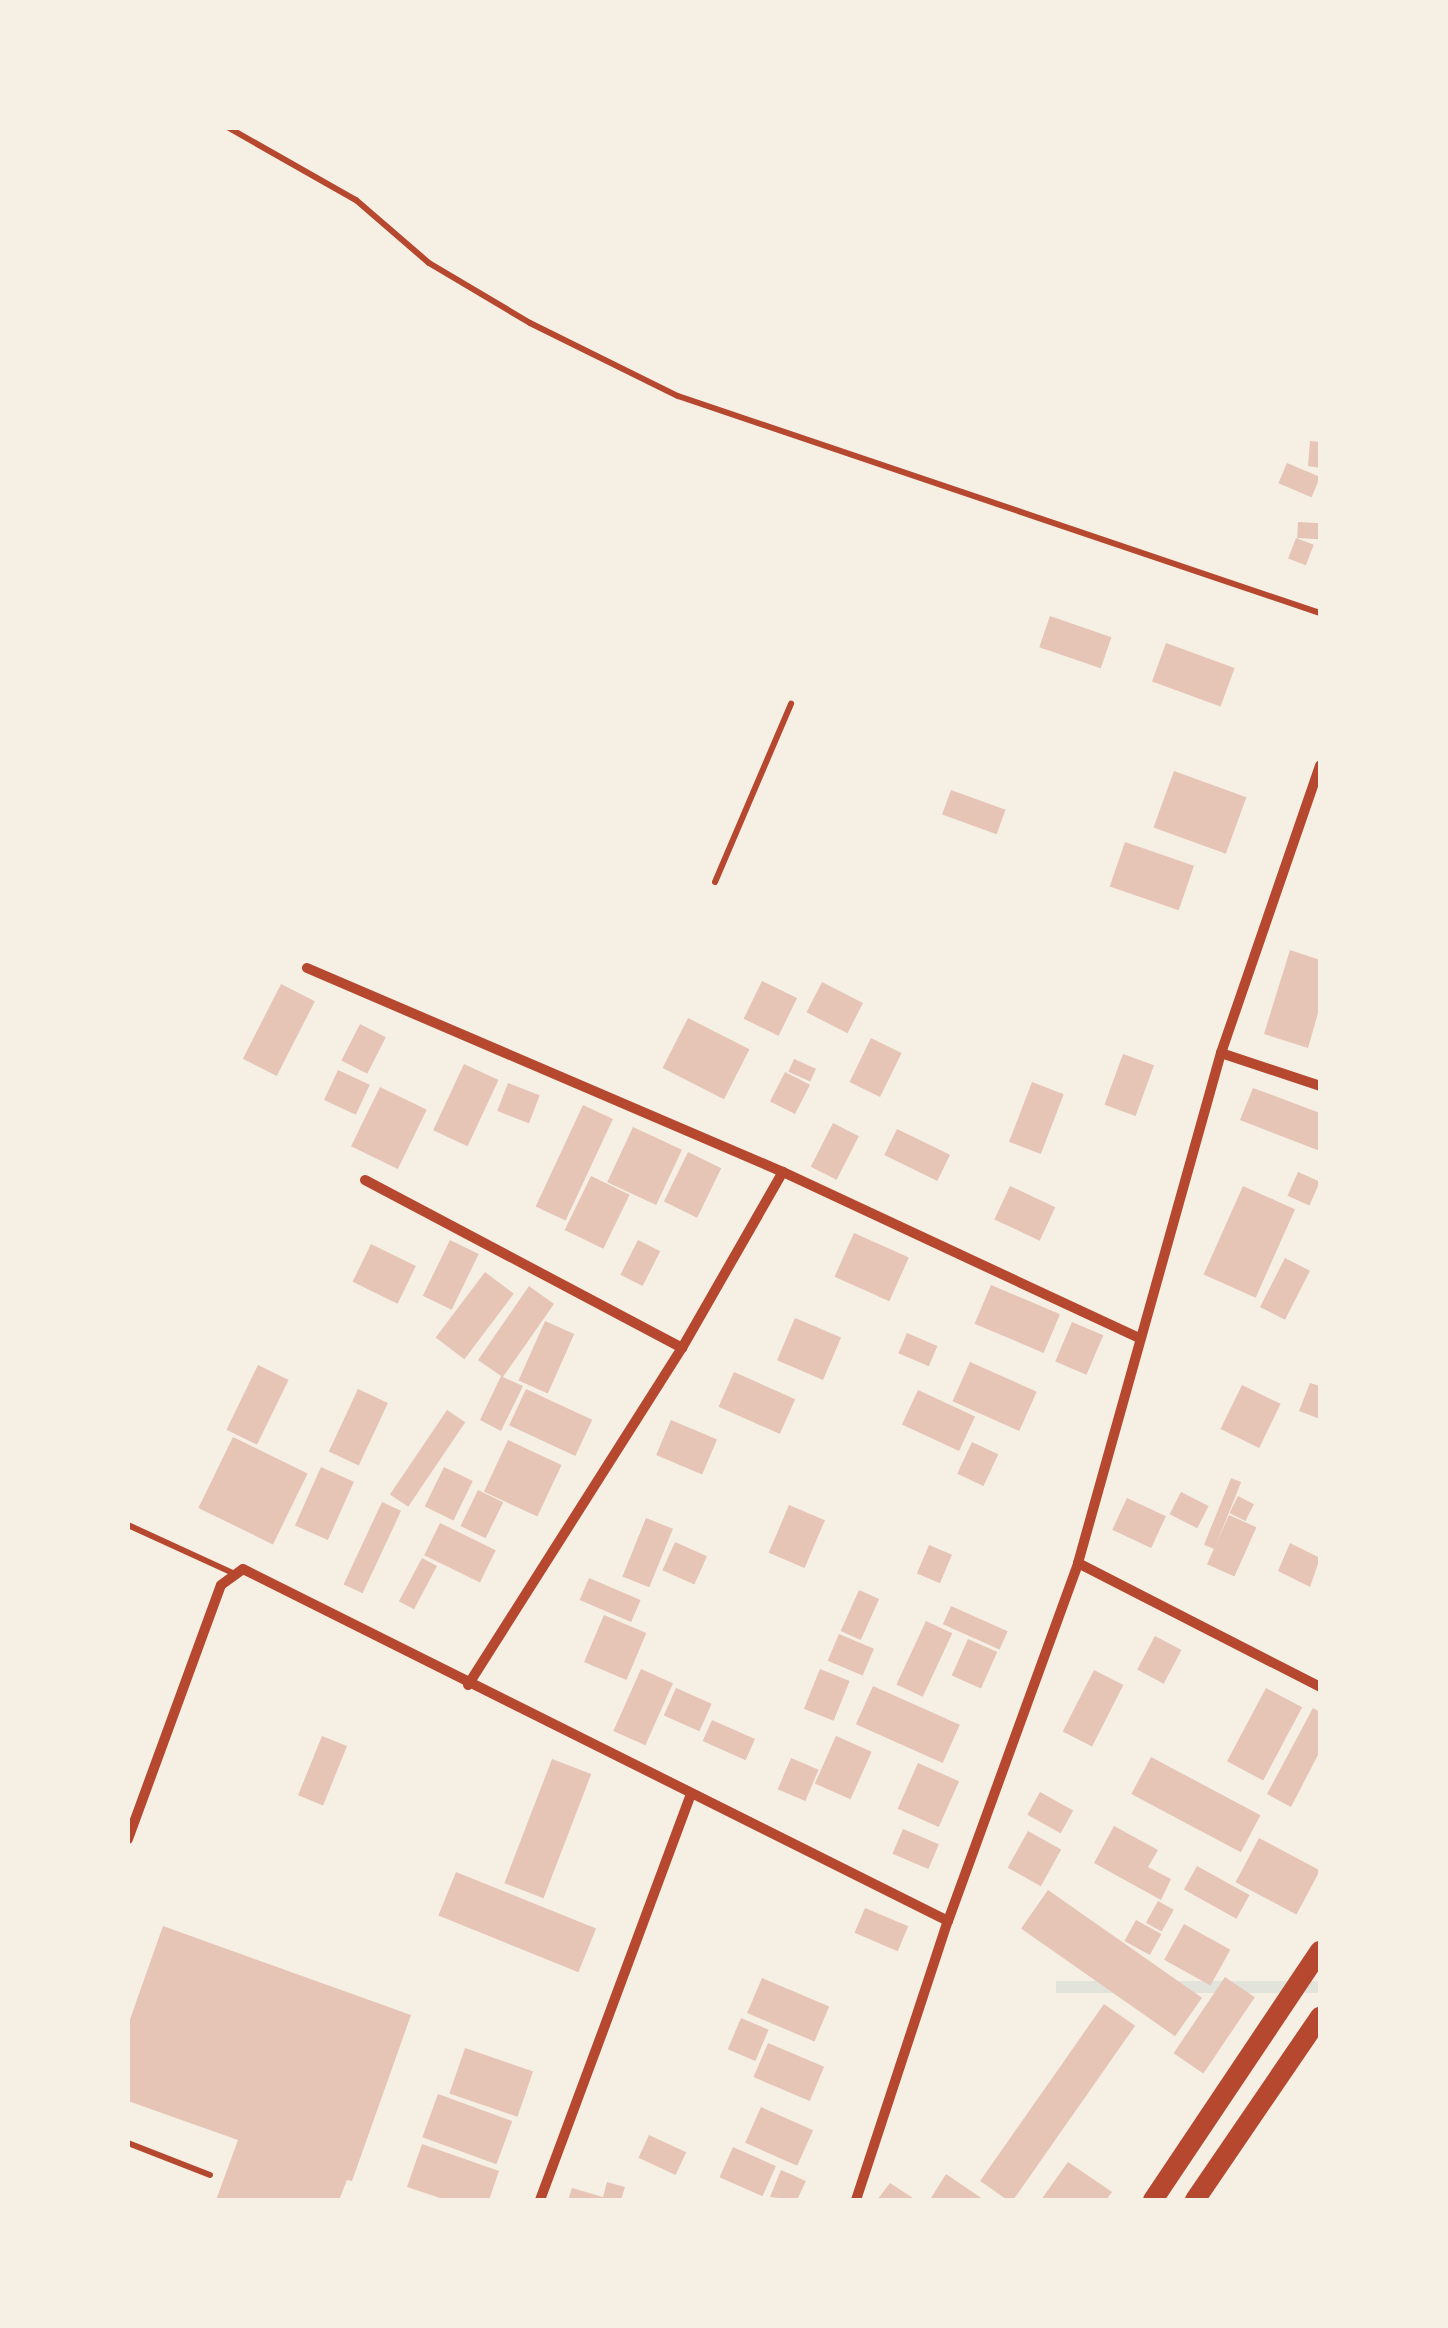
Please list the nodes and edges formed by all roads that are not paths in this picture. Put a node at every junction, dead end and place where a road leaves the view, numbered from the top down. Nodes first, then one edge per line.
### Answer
1 (228, 128) edge
2 (1320, 612) edge
3 (792, 704) dead end
4 (1320, 766) edge
5 (715, 882) dead end
6 (308, 968) dead end
7 (1221, 1053) junction
8 (1320, 1086) edge
9 (783, 1172) junction
10 (365, 1180) dead end
11 (1139, 1338) junction
12 (682, 1348) junction
13 (128, 1525) edge
14 (1078, 1564) junction
15 (233, 1573) junction
16 (468, 1685) junction
17 (1320, 1688) edge
18 (690, 1796) junction
19 (128, 1839) edge
20 (948, 1921) junction
21 (1320, 1952) edge
22 (1320, 2016) edge
23 (128, 2143) edge
24 (210, 2175) dead end
25 (540, 2200) edge
26 (856, 2200) edge
27 (1153, 2200) edge
28 (1195, 2200) edge

1 - 2 lane
3 - 5 lane
4 - 7 street
6 - 9 street
7 - 8 street
7 - 11 street
9 - 11 street
9 - 12 street
10 - 12 street
11 - 14 street
12 - 16 street
13 - 15 lane
14 - 17 street
14 - 20 street
15 - 16 street
15 - 19 street
16 - 18 street
18 - 20 street
18 - 25 street
20 - 26 street
21 - 27 main road
22 - 28 main road
23 - 24 lane

